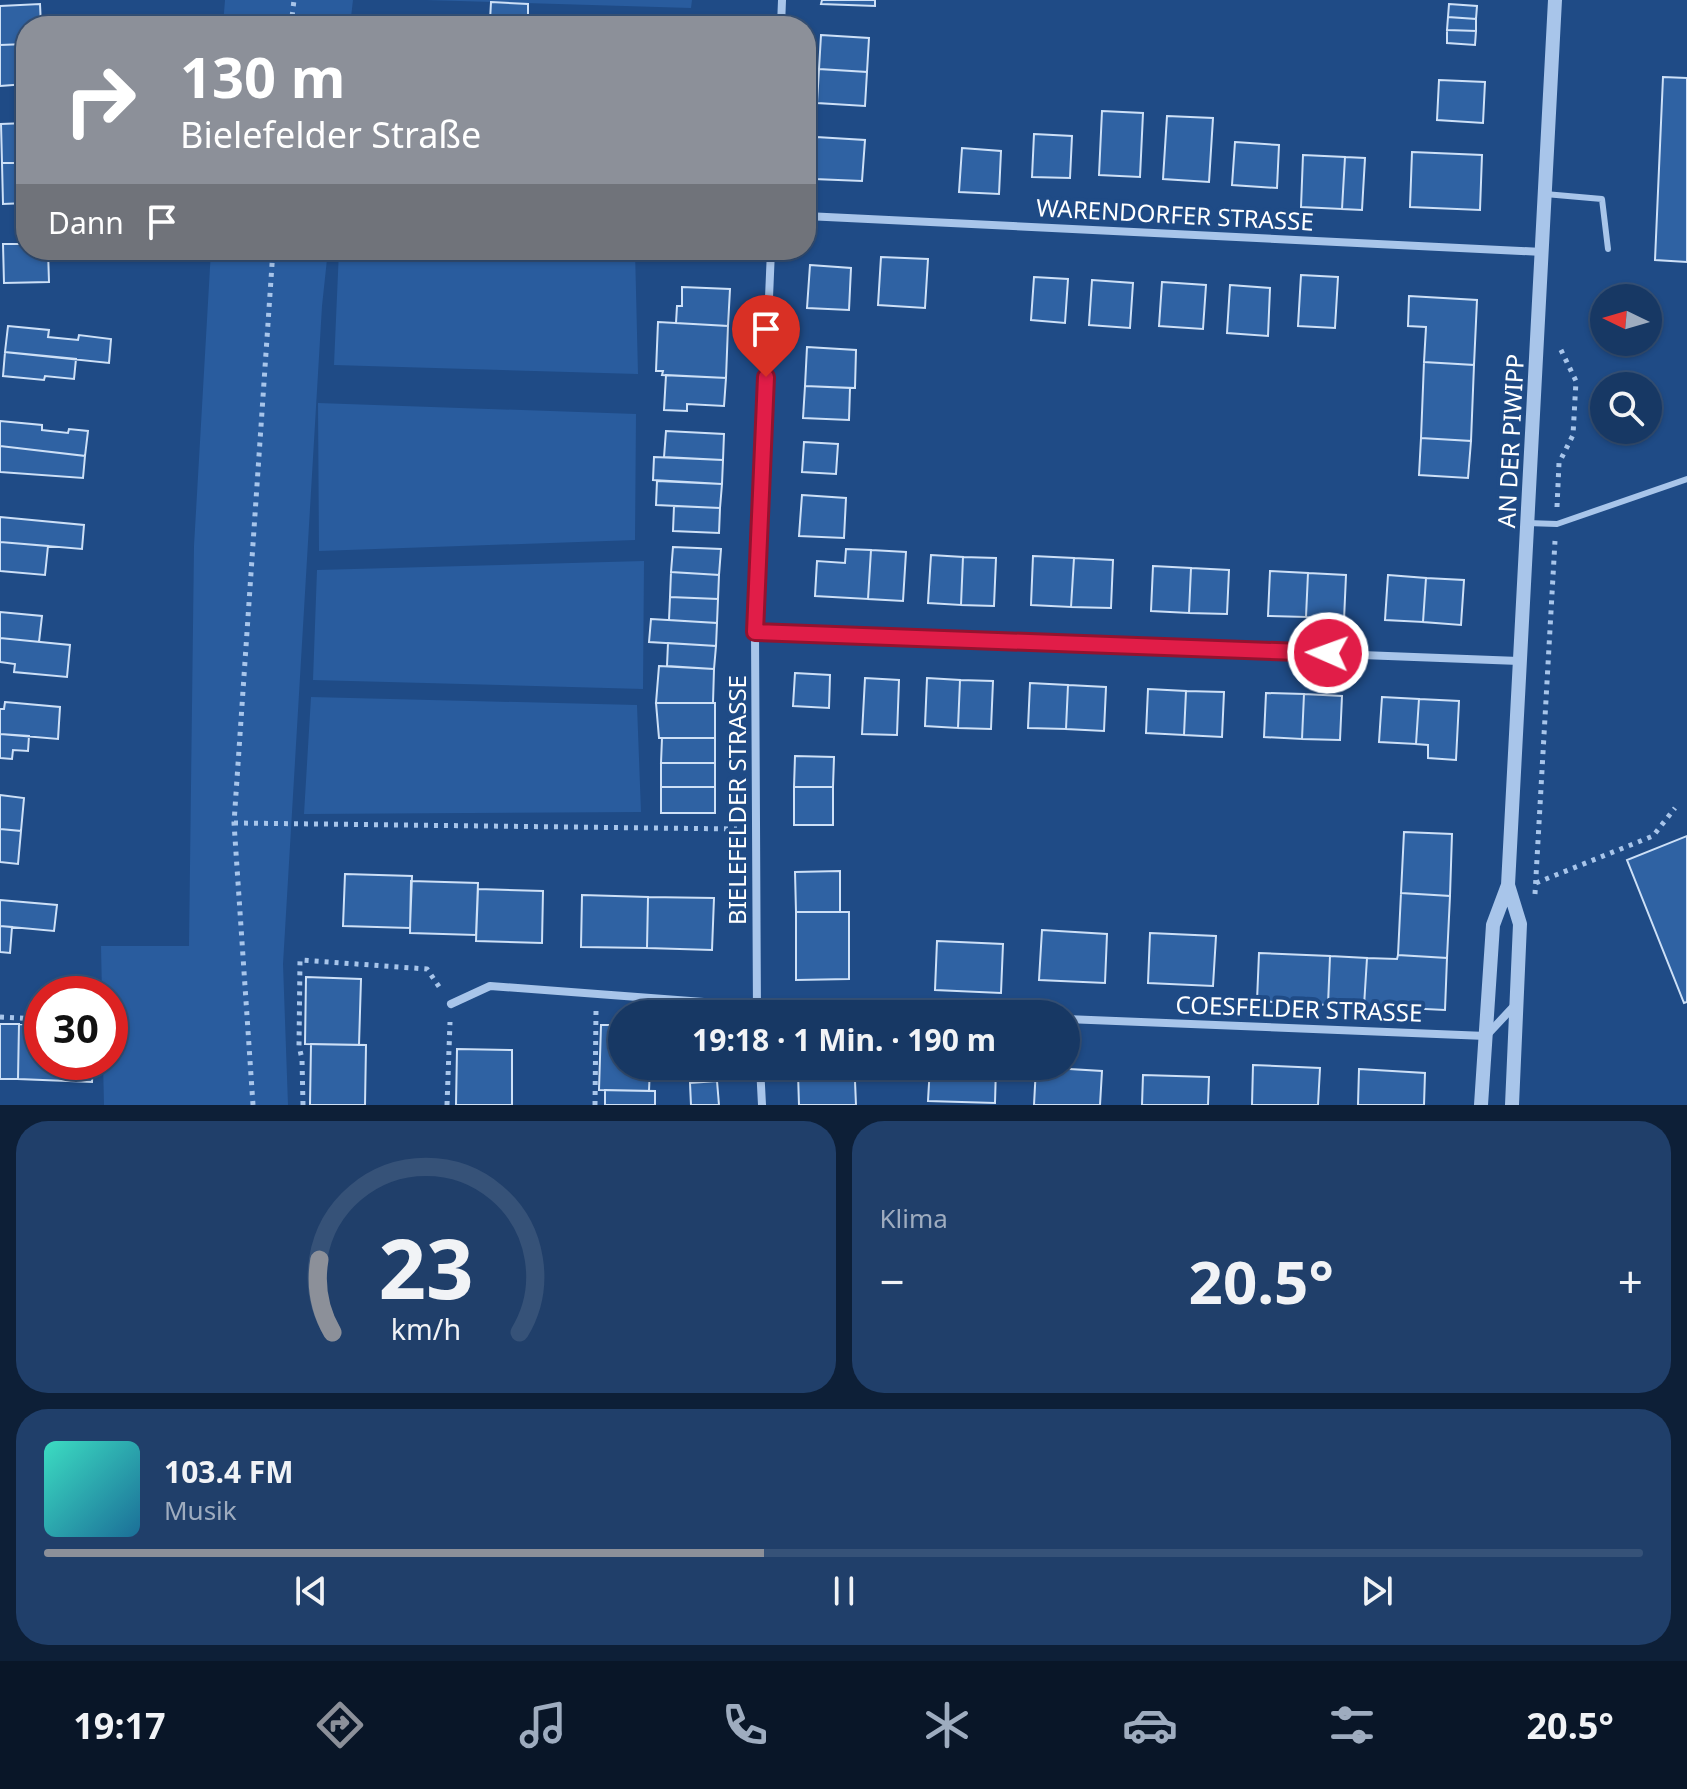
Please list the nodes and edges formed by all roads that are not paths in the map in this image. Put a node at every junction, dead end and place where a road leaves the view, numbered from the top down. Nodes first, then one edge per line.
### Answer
1 (1555, 0) edge
2 (1545, 194) junction
3 (816, 216) edge
4 (1608, 249) dead end
5 (1542, 252) junction
6 (771, 260) edge
7 (1687, 479) edge
8 (1527, 523) junction
9 (755, 632) junction
10 (1519, 661) junction
11 (1508, 885) junction
12 (656, 1000) edge
13 (757, 1000) edge
14 (451, 1004) road end
15 (1516, 1004) junction
16 (1080, 1020) edge
17 (1486, 1036) junction
18 (761, 1080) edge
19 (762, 1105) edge
20 (1481, 1105) edge
21 (1512, 1105) edge

1 - 2 street, AN DER PIWIPP
2 - 4 lane
2 - 5 street, AN DER PIWIPP
3 - 5 street, WARENDORFER STRASSE
5 - 8 street, AN DER PIWIPP
6 - 9 street, BIELEFELDER STRASSE
7 - 8 lane
8 - 10 street, AN DER PIWIPP
9 - 10 street
9 - 13 street, BIELEFELDER STRASSE
10 - 11 street, AN DER PIWIPP
11 - 15 street, AN DER PIWIPP
11 - 17 street, AN DER PIWIPP
12 - 14 street
15 - 17 street
15 - 21 street, AN DER PIWIPP
16 - 17 street, COESFELDER STRASSE
17 - 20 street, AN DER PIWIPP
18 - 19 street

